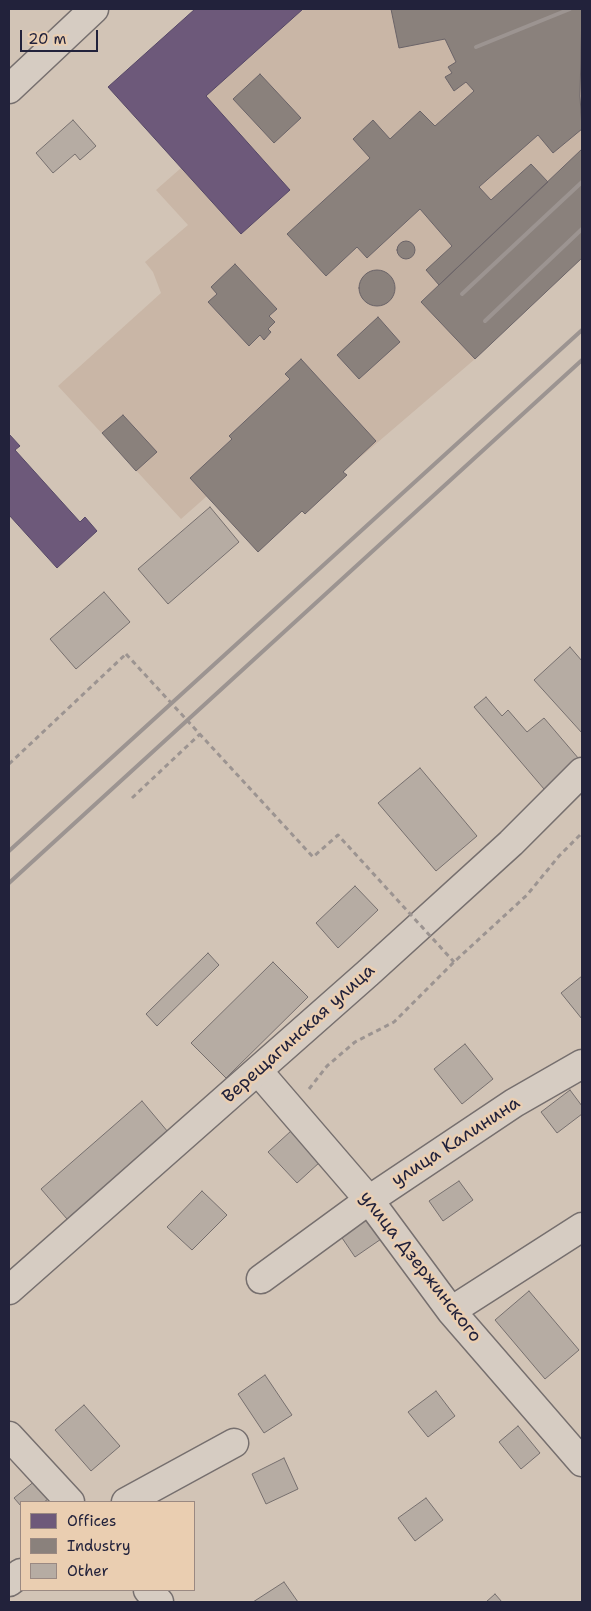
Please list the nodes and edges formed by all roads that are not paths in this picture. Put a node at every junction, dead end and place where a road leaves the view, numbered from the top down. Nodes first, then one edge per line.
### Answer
1 (94, 9) edge
2 (9, 89) edge
3 (582, 772) edge
4 (582, 1064) edge
5 (258, 1071) junction
6 (369, 1200) junction
7 (582, 1228) edge
8 (261, 1279) dead end
9 (9, 1290) edge
10 (452, 1311) junction
11 (9, 1436) edge
12 (234, 1443) dead end
13 (582, 1462) edge
14 (69, 1501) edge
15 (128, 1501) edge
16 (20, 1573) edge
17 (9, 1582) edge
18 (149, 1591) edge
19 (158, 1602) edge

1 - 2 street
3 - 5 street, Верещагинская улица
4 - 6 street, улица Калинина
5 - 6 street, улица Дзержинского
5 - 9 street, Верещагинская улица
6 - 8 street, улица Калинина
6 - 10 street, улица Дзержинского
7 - 10 street
10 - 13 street, улица Дзержинского
11 - 14 street
12 - 15 street
16 - 17 street
18 - 19 street

